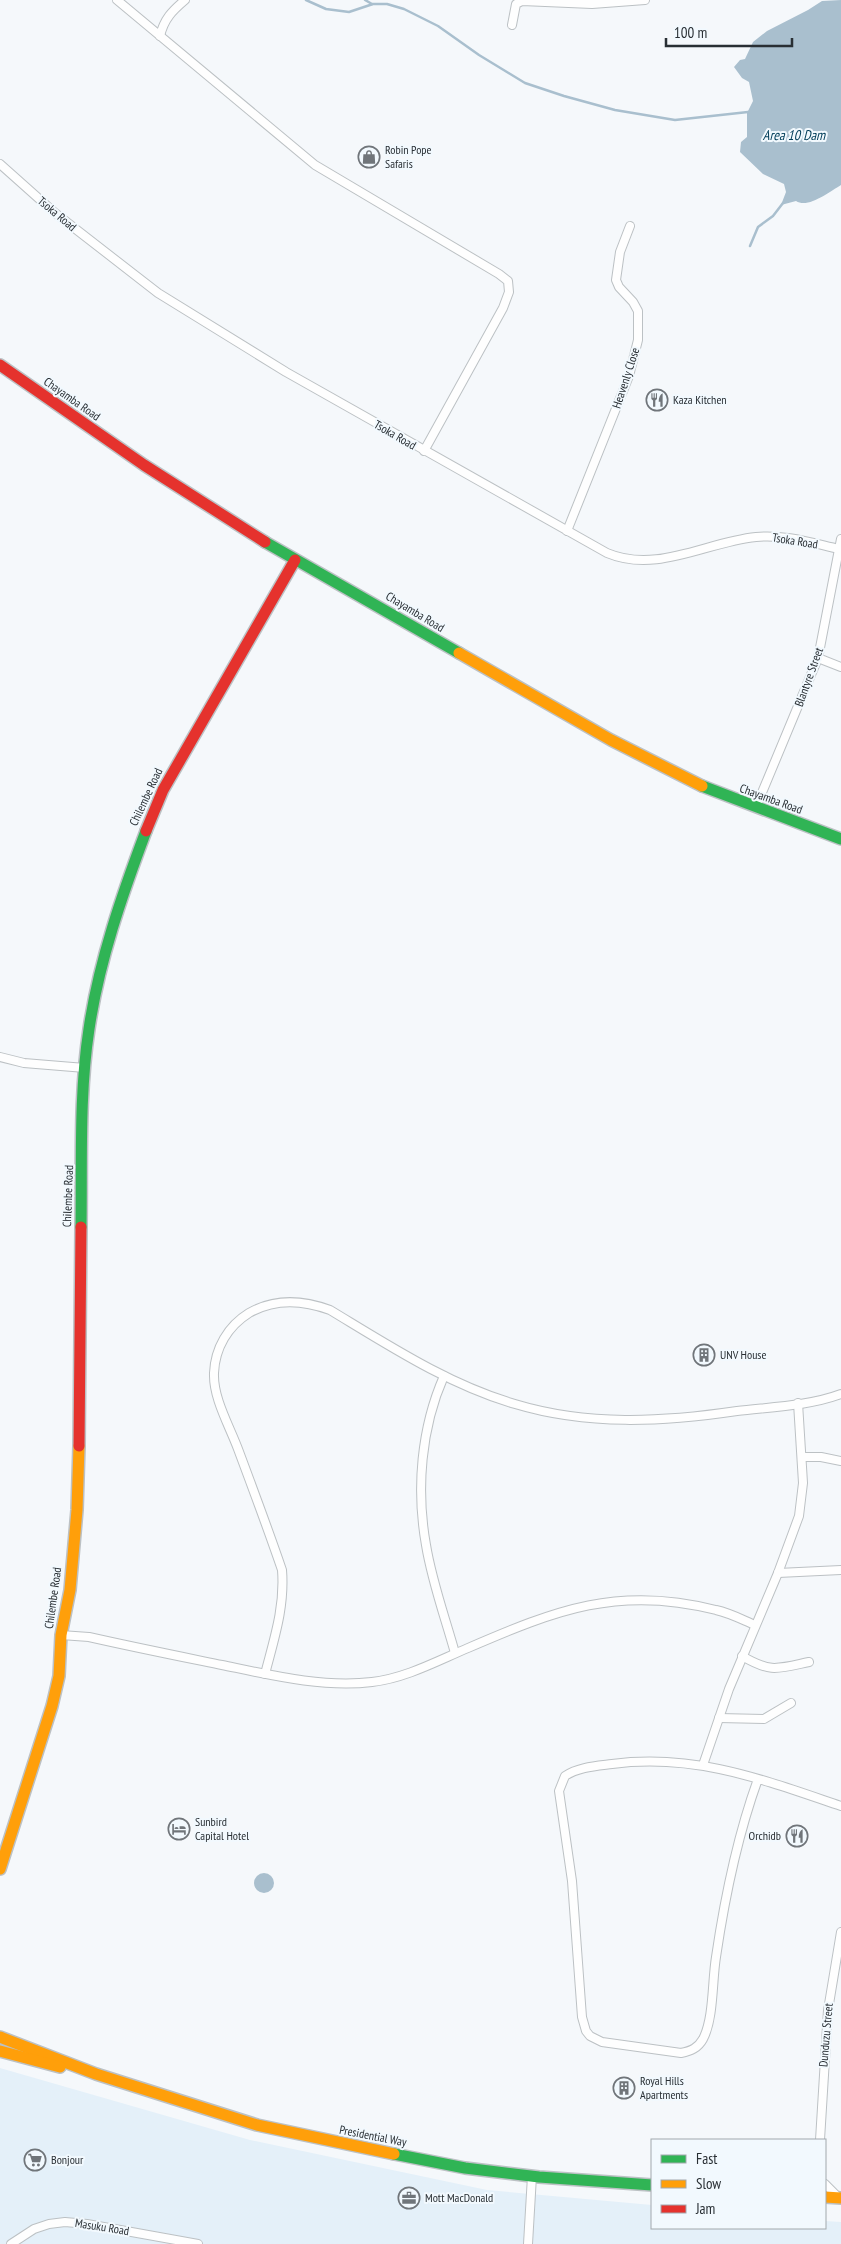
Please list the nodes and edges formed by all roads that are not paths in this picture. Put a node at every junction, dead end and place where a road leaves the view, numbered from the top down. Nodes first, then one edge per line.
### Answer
1 (117, 0) edge
2 (185, 0) edge
3 (645, 0) edge
4 (512, 25) dead end
5 (160, 36) junction
6 (0, 164) edge
7 (630, 226) dead end
8 (0, 365) edge
9 (424, 451) junction
10 (567, 531) junction
11 (841, 539) edge
12 (839, 549) junction
13 (294, 560) junction
14 (818, 658) junction
15 (841, 667) edge
16 (756, 807) junction
17 (841, 839) edge
18 (0, 1057) edge
19 (85, 1068) junction
20 (444, 1376) junction
21 (841, 1394) edge
22 (798, 1403) junction
23 (802, 1457) junction
24 (841, 1461) edge
25 (841, 1570) edge
26 (778, 1573) junction
27 (755, 1625) junction
28 (61, 1635) junction
29 (455, 1653) junction
30 (742, 1656) junction
31 (809, 1662) dead end
32 (265, 1674) junction
33 (791, 1704) dead end
34 (719, 1718) junction
35 (703, 1765) junction
36 (758, 1779) junction
37 (841, 1806) edge
38 (0, 1869) edge
39 (841, 1932) edge
40 (0, 2037) edge
41 (0, 2051) edge
42 (96, 2074) junction
43 (820, 2139) edge
44 (532, 2176) junction
45 (651, 2185) edge
46 (826, 2185) edge
47 (826, 2197) edge
48 (841, 2198) edge
49 (11, 2244) edge
50 (198, 2244) edge
51 (528, 2244) edge

1 - 5 street
2 - 5 street
3 - 4 street
5 - 9 street
6 - 9 street, Tsoka Road
7 - 10 street, Heavenly Close
8 - 13 main road, Chayamba Road
9 - 10 street, Tsoka Road
10 - 12 street, Tsoka Road
11 - 12 street, Blantyre Street
12 - 14 street, Blantyre Street
13 - 16 main road, Chayamba Road
13 - 19 main road, Chilembe Road
14 - 15 street
14 - 16 street, Blantyre Street
16 - 17 main road, Chayamba Road
18 - 19 street
19 - 28 main road, Chilembe Road
20 - 22 street
20 - 29 street
20 - 32 street
21 - 22 street
22 - 23 street
23 - 24 street
23 - 26 street
25 - 26 street
26 - 27 street
27 - 29 street
27 - 30 street
28 - 32 street
28 - 38 main road, Chilembe Road
29 - 32 street
30 - 31 street
30 - 34 street
33 - 34 street
34 - 35 street
35 - 36 street
35 - 36 street
36 - 37 street
39 - 43 street, Dunduzu Street
40 - 42 main road, Presidential Way
41 - 42 main road, Presidential Way
42 - 44 main road, Presidential Way
44 - 45 main road, Presidential Way
44 - 51 street
46 - 48 street
47 - 48 main road
49 - 50 street, Masuku Road

